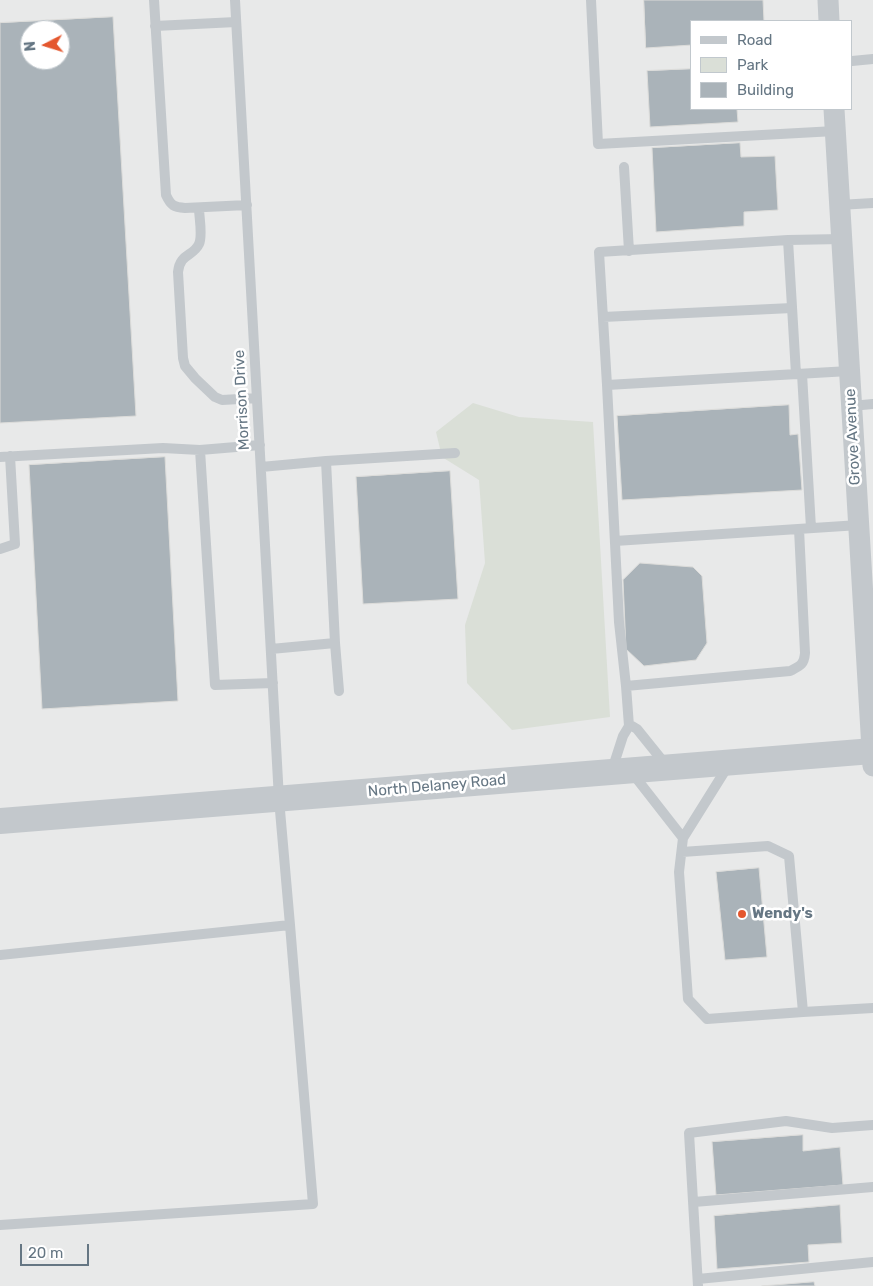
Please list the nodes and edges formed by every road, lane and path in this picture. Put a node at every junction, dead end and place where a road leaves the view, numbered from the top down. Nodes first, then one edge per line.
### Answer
1 (154, 0) edge
2 (235, 0) edge
3 (592, 0) edge
4 (828, 0) edge
5 (829, 20) edge
6 (236, 22) junction
7 (155, 26) junction
8 (873, 59) edge
9 (853, 61) edge
10 (834, 110) edge
11 (835, 131) junction
12 (624, 167) dead end
13 (873, 203) edge
14 (246, 205) junction
15 (840, 205) junction
16 (199, 208) junction
17 (842, 239) junction
18 (788, 240) junction
19 (629, 250) junction
20 (792, 308) junction
21 (603, 317) junction
22 (850, 371) junction
23 (799, 374) junction
24 (607, 385) junction
25 (257, 398) junction
26 (873, 404) edge
27 (851, 406) junction
28 (260, 446) junction
29 (200, 450) junction
30 (455, 452) dead end
31 (5, 456) edge
32 (326, 461) junction
33 (261, 467) junction
34 (811, 528) junction
35 (799, 529) junction
36 (864, 537) edge
37 (615, 541) junction
38 (0, 549) edge
39 (335, 643) junction
40 (271, 649) junction
41 (273, 683) junction
42 (626, 686) junction
43 (338, 691) dead end
44 (629, 726) junction
45 (873, 756) edge
46 (730, 763) junction
47 (668, 768) junction
48 (621, 772) junction
49 (279, 799) junction
50 (0, 821) edge
51 (683, 838) junction
52 (682, 852) junction
53 (290, 925) junction
54 (0, 955) edge
55 (873, 1008) edge
56 (804, 1012) junction
57 (873, 1125) edge
58 (873, 1187) edge
59 (694, 1202) junction
60 (0, 1225) edge
61 (873, 1262) edge
62 (698, 1282) edge

1 - 7 lane
2 - 6 lane, Morrison Drive
3 - 11 lane
4 - 5 street
6 - 7 lane
6 - 14 lane, Morrison Drive
7 - 16 lane
8 - 9 lane
10 - 11 street, Grove Avenue
11 - 15 street, Grove Avenue
12 - 19 lane
13 - 15 lane
14 - 16 lane
14 - 25 lane, Morrison Drive
15 - 17 street, Grove Avenue
16 - 25 lane
17 - 18 lane
17 - 22 street, Grove Avenue
18 - 19 lane
18 - 20 lane
19 - 21 lane
20 - 21 lane
20 - 23 lane
21 - 24 lane
22 - 23 lane
22 - 27 street, Grove Avenue
23 - 24 lane
23 - 34 lane
24 - 37 lane
25 - 28 lane, Morrison Drive
26 - 27 lane
27 - 36 street, Grove Avenue
28 - 29 lane
28 - 33 lane, Morrison Drive
29 - 31 lane
29 - 41 lane
30 - 32 lane
31 - 38 lane
32 - 33 lane
32 - 39 lane
33 - 40 lane, Morrison Drive
34 - 35 lane
34 - 36 lane
35 - 37 lane
35 - 42 lane
36 - 45 street, Grove Avenue
37 - 42 lane
39 - 40 lane
39 - 43 lane
40 - 41 lane, Morrison Drive
41 - 49 lane, Morrison Drive
42 - 44 lane
44 - 47 lane
44 - 48 lane
45 - 46 street, North Delaney Road
46 - 47 street, North Delaney Road
46 - 51 lane
47 - 48 street, North Delaney Road
48 - 49 street, North Delaney Road
48 - 51 lane
49 - 50 street, North Delaney Road
49 - 53 lane, Morrison Drive
51 - 52 lane
52 - 56 lane
52 - 56 lane
53 - 54 lane
53 - 60 lane, Morrison Drive
55 - 56 lane
57 - 59 lane
58 - 59 lane
59 - 62 lane
61 - 62 lane

